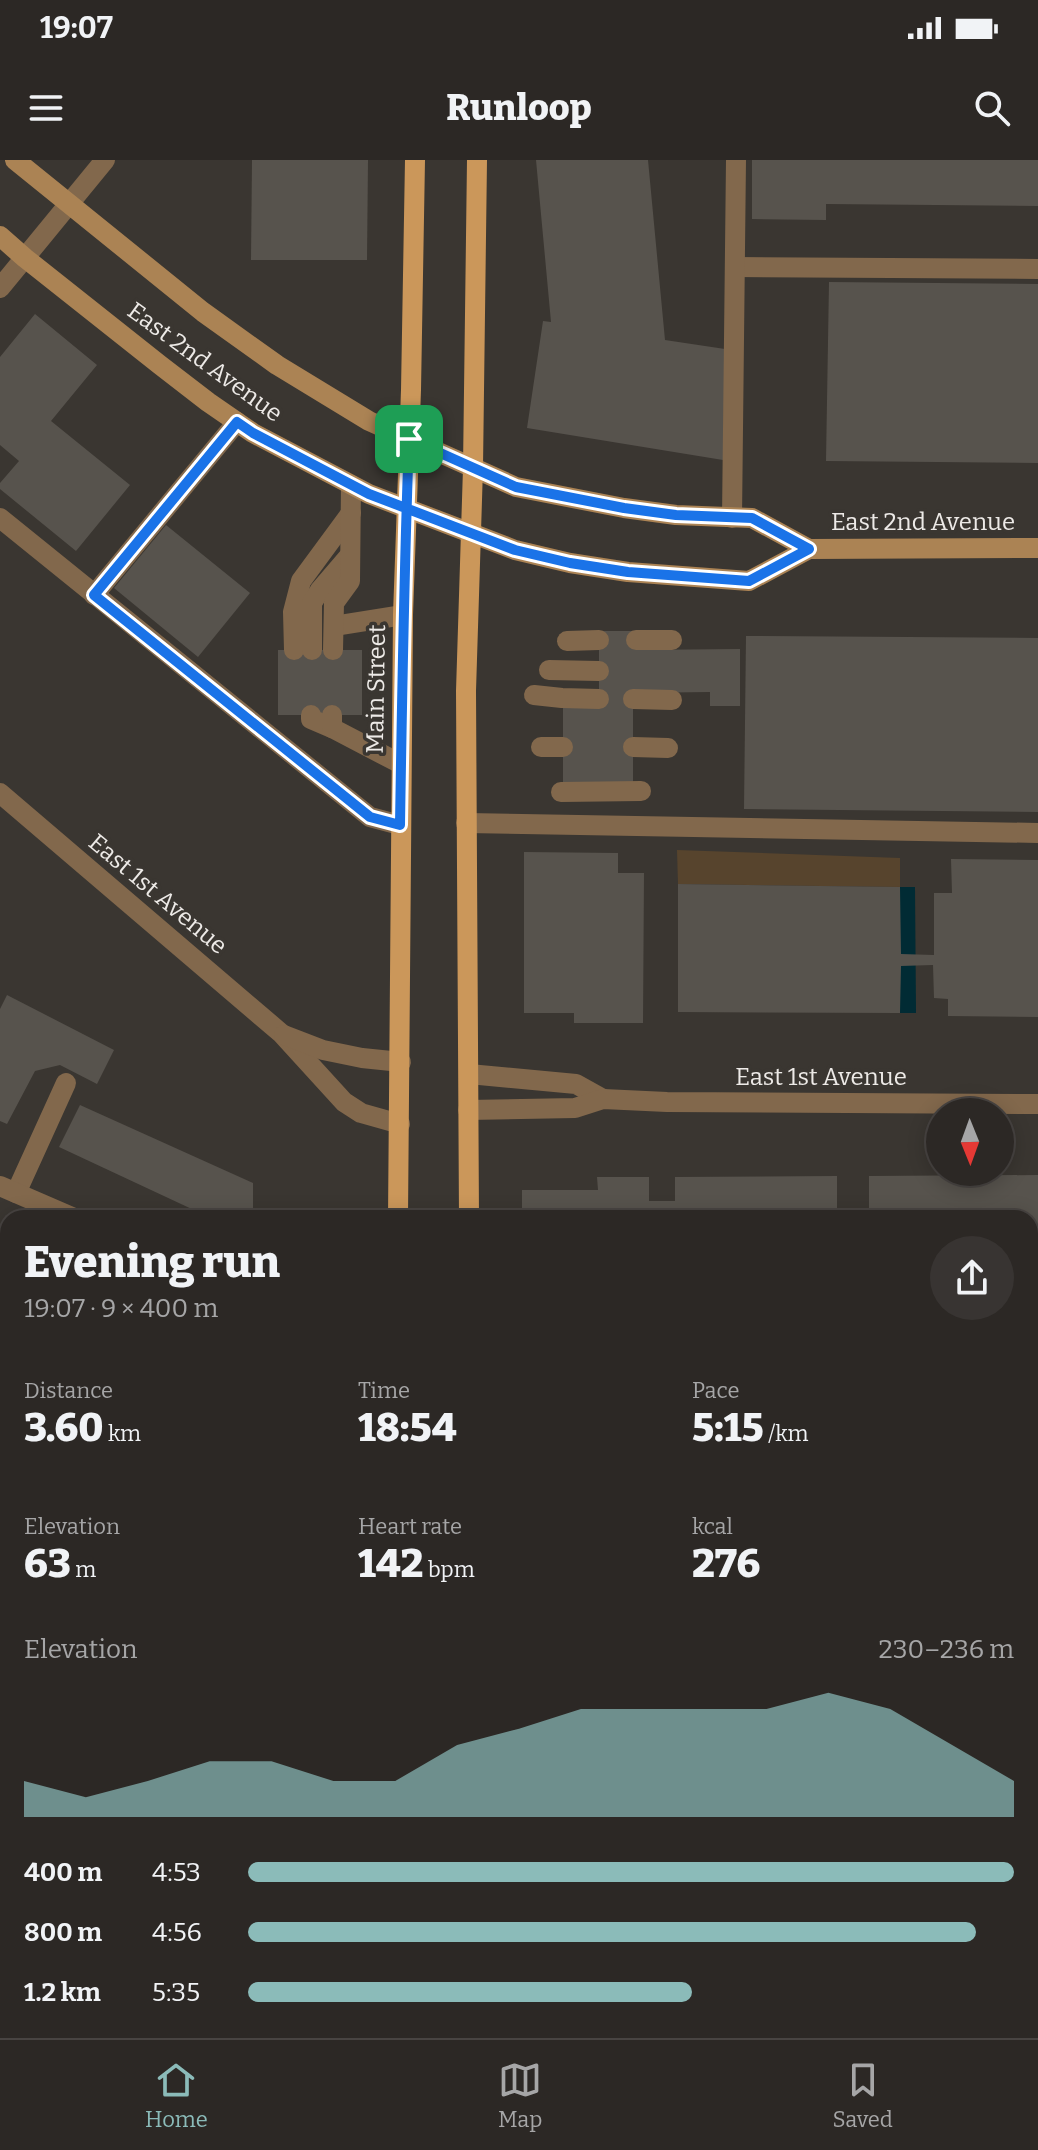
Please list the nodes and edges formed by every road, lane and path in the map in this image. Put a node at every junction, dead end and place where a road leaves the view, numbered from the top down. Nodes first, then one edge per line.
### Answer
1 (15, 160) edge
2 (105, 160) edge
3 (415, 160) edge
4 (477, 160) edge
5 (736, 160) edge
6 (70, 203) junction
7 (0, 236) edge
8 (25, 258) junction
9 (735, 267) junction
10 (1038, 269) edge
11 (0, 288) edge
12 (237, 422) junction
13 (409, 439) junction
14 (473, 468) junction
15 (351, 485) junction
16 (406, 508) junction
17 (351, 513) junction
18 (0, 518) edge
19 (732, 518) junction
20 (470, 533) junction
21 (1038, 548) edge
22 (809, 549) junction
23 (350, 555) junction
24 (94, 595) junction
25 (403, 615) junction
26 (334, 626) junction
27 (599, 640) dead end
28 (636, 640) dead end
29 (672, 640) dead end
30 (567, 641) dead end
31 (333, 650) dead end
32 (549, 670) dead end
33 (599, 671) dead end
34 (534, 695) dead end
35 (599, 699) dead end
36 (633, 699) dead end
37 (672, 700) dead end
38 (311, 715) dead end
39 (541, 747) dead end
40 (563, 747) dead end
41 (633, 747) dead end
42 (668, 748) dead end
43 (401, 764) junction
44 (641, 791) dead end
45 (561, 792) dead end
46 (0, 793) edge
47 (466, 823) junction
48 (400, 825) junction
49 (1038, 833) edge
50 (282, 1034) junction
51 (401, 1062) junction
52 (469, 1074) junction
53 (66, 1083) dead end
54 (603, 1099) junction
55 (1038, 1104) edge
56 (468, 1110) junction
57 (400, 1124) junction
58 (8, 1189) edge
59 (56, 1210) edge
60 (398, 1210) edge
61 (469, 1210) edge

1 - 6 main road, East 2nd Avenue
2 - 6 street
3 - 13 main road, Main Street
4 - 14 main road
5 - 9 street
6 - 8 street
6 - 13 main road, East 2nd Avenue
7 - 8 main road, East 2nd Avenue
8 - 11 street
8 - 12 main road, East 2nd Avenue
9 - 10 street
9 - 19 street
12 - 15 main road, East 2nd Avenue
12 - 24 street
13 - 14 main road, East 2nd Avenue
13 - 16 main road, Main Street
14 - 19 main road, East 2nd Avenue
14 - 20 main road
15 - 16 main road, East 2nd Avenue
15 - 17 street
16 - 20 main road, East 2nd Avenue
16 - 25 main road, Main Street
17 - 23 street
17 - 23 street
18 - 24 street
19 - 22 main road, East 2nd Avenue
20 - 22 main road, East 2nd Avenue
20 - 47 main road
21 - 22 main road, East 2nd Avenue
23 - 26 street
24 - 48 street
25 - 26 street
25 - 43 main road, Main Street
26 - 31 street
27 - 30 street
28 - 29 street
32 - 33 street
34 - 35 street
36 - 37 street
38 - 43 street
39 - 40 street
41 - 42 street
43 - 48 main road, Main Street
44 - 45 street
46 - 50 street, East 1st Avenue
47 - 49 street
47 - 52 main road
48 - 51 main road, Main Street
50 - 51 street, East 1st Avenue
50 - 57 street, East 1st Avenue
51 - 57 main road, Main Street
52 - 54 street, East 1st Avenue
52 - 56 main road
53 - 58 street
54 - 55 street, East 1st Avenue
54 - 56 street, East 1st Avenue
56 - 61 main road
57 - 60 main road, Main Street
58 - 59 street

